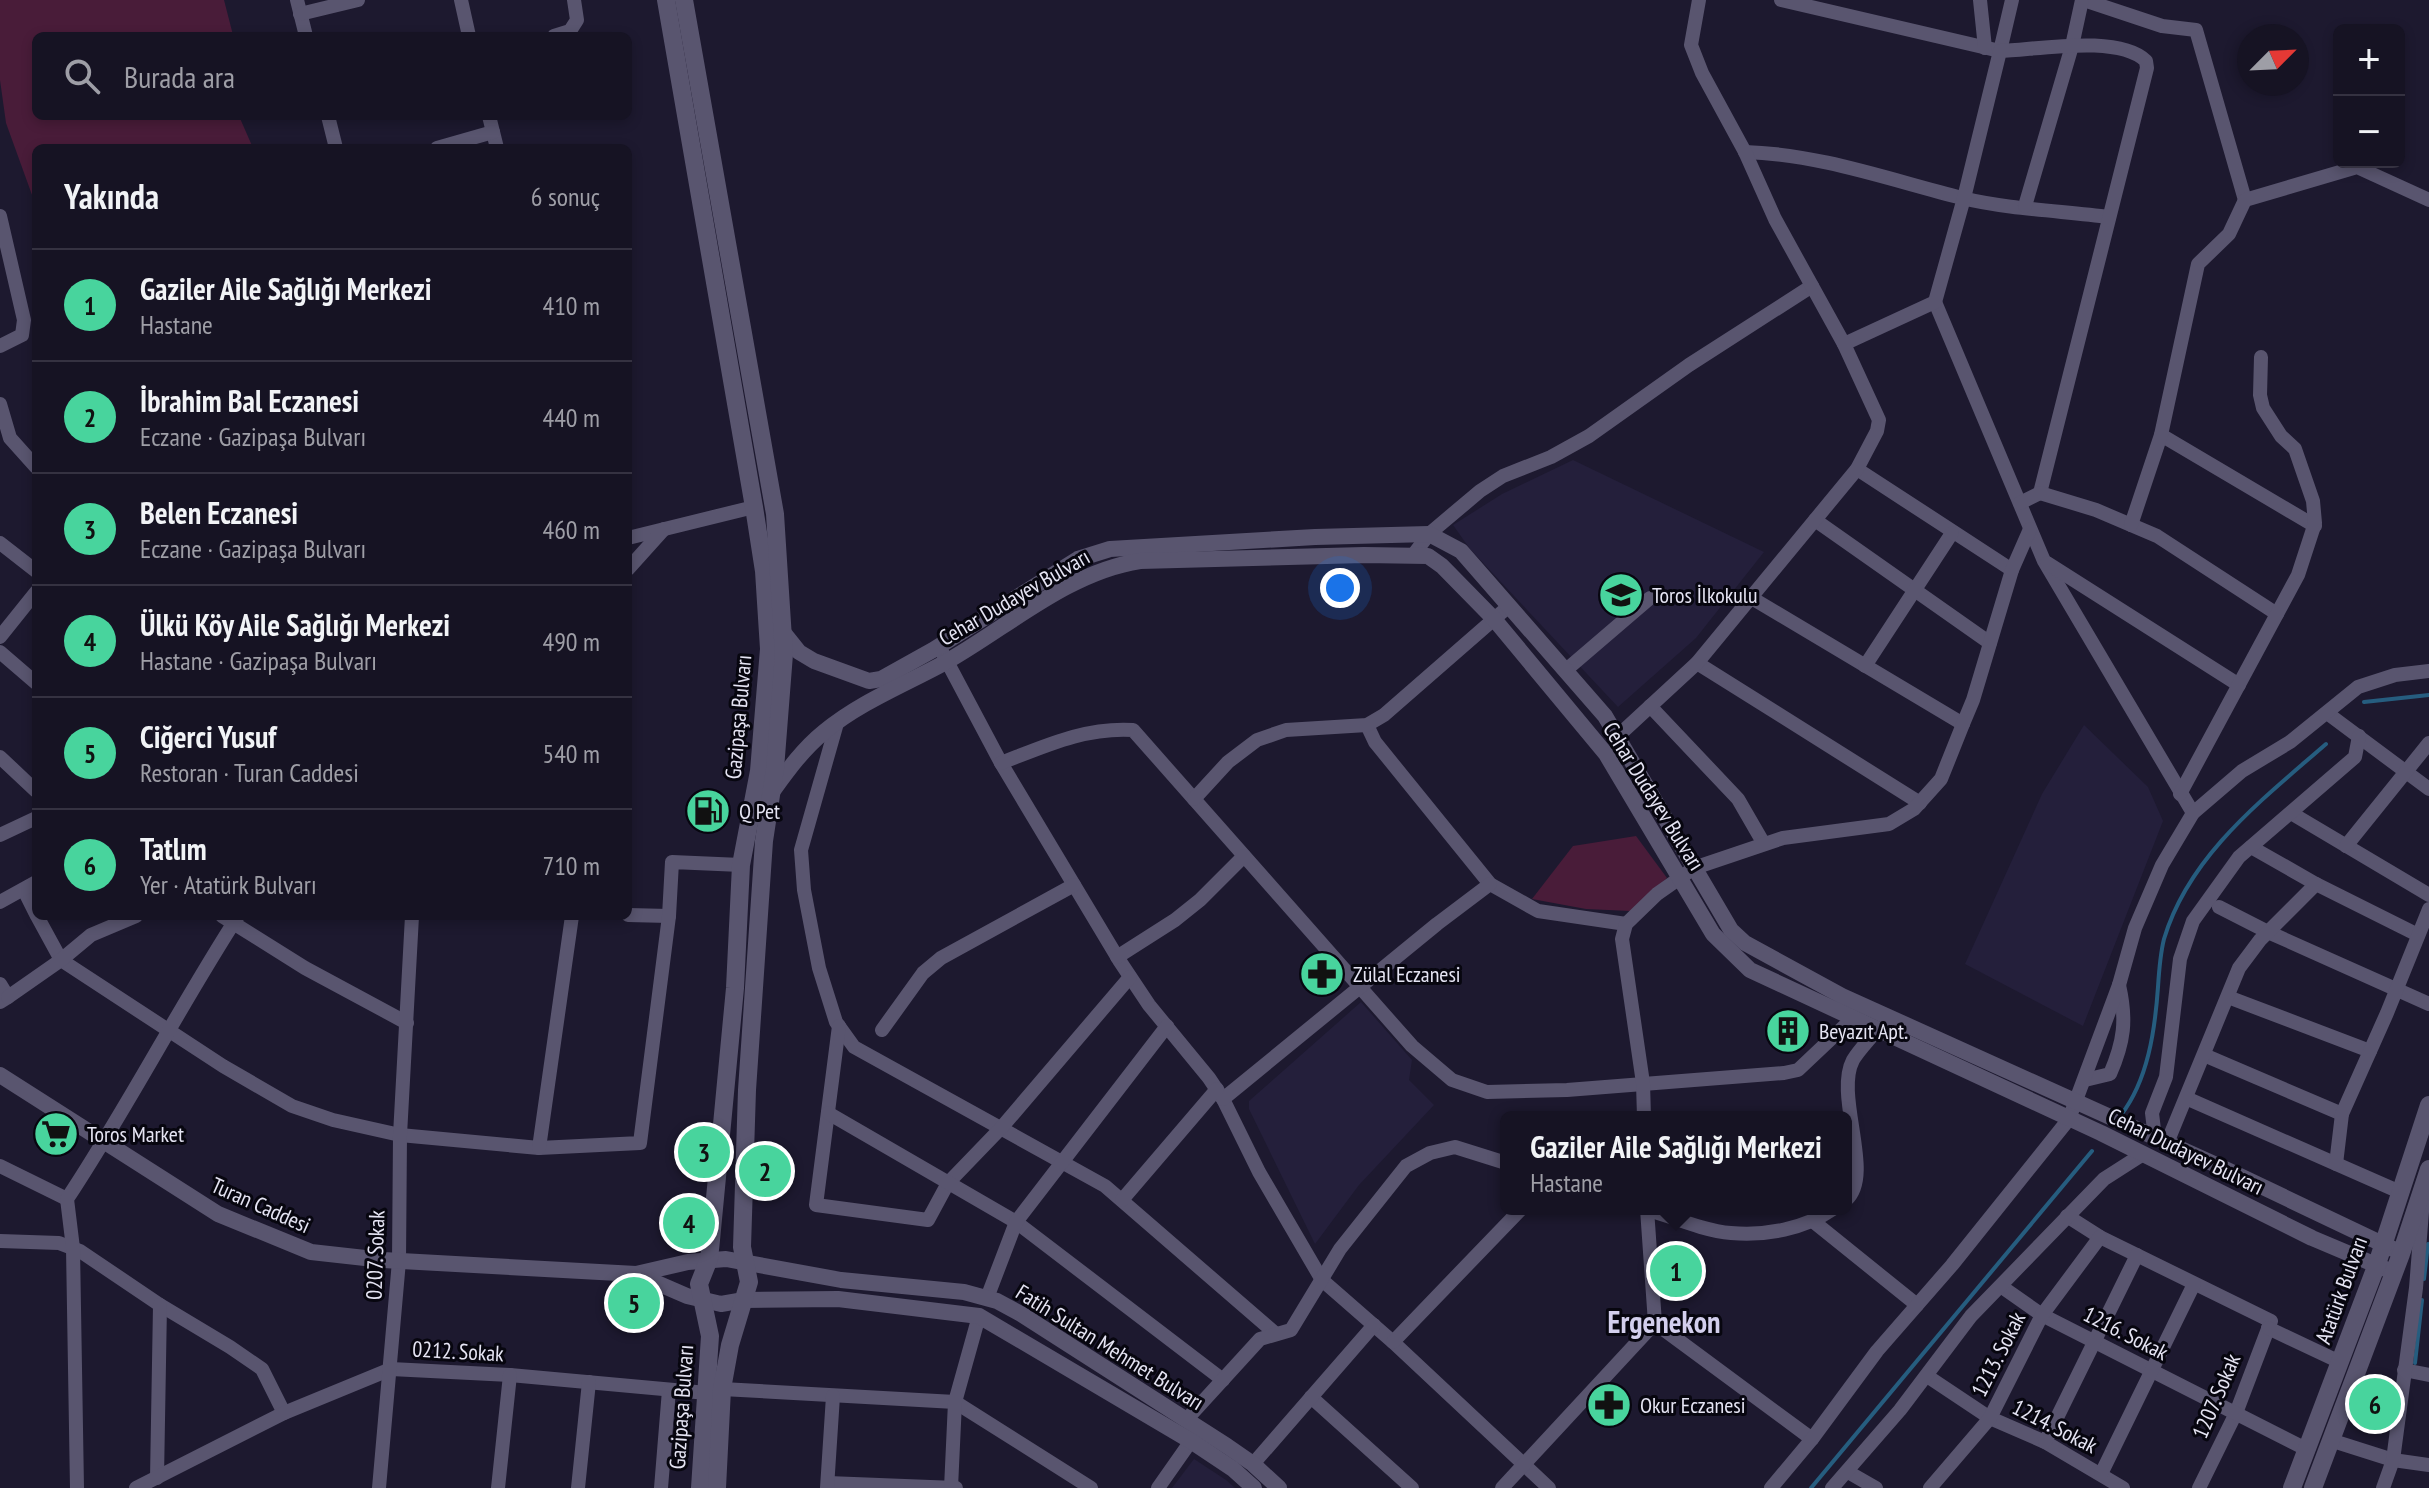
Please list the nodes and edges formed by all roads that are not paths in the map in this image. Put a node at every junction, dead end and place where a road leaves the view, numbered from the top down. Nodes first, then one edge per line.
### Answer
1 (358, 0) edge
2 (461, 0) edge
3 (574, 0) edge
4 (666, 0) edge
5 (684, 0) edge
6 (1699, 0) edge
7 (1781, 0) edge
8 (1980, 0) edge
9 (2012, 0) edge
10 (2083, 0) edge
11 (299, 7) edge
12 (305, 32) edge
13 (468, 32) edge
14 (567, 32) edge
15 (2072, 46) junction
16 (1992, 50) junction
17 (329, 120) edge
18 (490, 120) edge
19 (493, 132) junction
20 (335, 144) edge
21 (451, 144) edge
22 (496, 144) edge
23 (1745, 152) junction
24 (1964, 198) junction
25 (2245, 200) junction
26 (2429, 200) edge
27 (2025, 206) junction
28 (0, 216) edge
29 (2109, 217) junction
30 (5, 258) edge
31 (1812, 286) junction
32 (1935, 302) junction
33 (1844, 344) junction
34 (0, 346) edge
35 (2261, 357) dead end
36 (0, 404) edge
37 (2161, 435) junction
38 (32, 463) edge
39 (1857, 469) junction
40 (2040, 493) junction
41 (2020, 503) junction
42 (754, 507) junction
43 (1815, 520) junction
44 (2131, 525) junction
45 (2315, 526) junction
46 (664, 529) junction
47 (2030, 529) junction
48 (1952, 533) junction
49 (1429, 534) junction
50 (632, 537) edge
51 (0, 543) edge
52 (1414, 554) junction
53 (2044, 561) junction
54 (632, 565) edge
55 (32, 568) edge
56 (2012, 570) junction
57 (1915, 590) junction
58 (32, 597) edge
59 (1750, 597) junction
60 (1650, 598) dead end
61 (1509, 606) junction
62 (2277, 614) junction
63 (1494, 619) junction
64 (783, 632) junction
65 (0, 637) edge
66 (1990, 643) junction
67 (0, 652) edge
68 (943, 654) junction
69 (1697, 663) junction
70 (1865, 666) junction
71 (1566, 670) junction
72 (2429, 671) edge
73 (32, 680) edge
74 (2239, 685) junction
75 (1650, 706) junction
76 (2327, 713) junction
77 (837, 723) junction
78 (1963, 724) junction
79 (1367, 725) junction
80 (1619, 735) junction
81 (2359, 736) junction
82 (2429, 743) edge
83 (0, 757) edge
84 (1001, 763) junction
85 (2406, 771) junction
86 (32, 787) edge
87 (2429, 789) edge
88 (772, 792) junction
89 (2180, 794) junction
90 (1194, 799) junction
91 (1920, 803) junction
92 (2193, 813) junction
93 (2291, 813) junction
94 (32, 820) edge
95 (0, 835) edge
96 (1764, 844) junction
97 (2346, 846) junction
98 (2251, 847) junction
99 (1244, 856) junction
100 (741, 865) junction
101 (1694, 868) junction
102 (1680, 880) junction
103 (1490, 884) junction
104 (2316, 884) junction
105 (1074, 885) junction
106 (30, 886) edge
107 (2429, 895) edge
108 (0, 902) edge
109 (2219, 907) dead end
110 (2429, 909) edge
111 (632, 915) edge
112 (669, 916) junction
113 (40, 920) edge
114 (127, 920) edge
115 (230, 920) edge
116 (234, 920) edge
117 (412, 920) edge
118 (571, 920) edge
119 (1626, 924) junction
120 (2268, 932) junction
121 (2418, 935) junction
122 (1117, 957) junction
123 (61, 960) junction
124 (1130, 977) junction
125 (0, 984) edge
126 (2119, 985) junction
127 (1359, 987) junction
128 (2396, 991) junction
129 (2228, 997) junction
130 (4, 999) edge
131 (2429, 1004) edge
132 (1852, 1019) junction
133 (407, 1023) junction
134 (839, 1026) junction
135 (1167, 1026) junction
136 (167, 1030) junction
137 (882, 1030) dead end
138 (1877, 1030) junction
139 (2370, 1051) junction
140 (2204, 1055) junction
141 (0, 1075) edge
142 (2085, 1080) junction
143 (1643, 1083) junction
144 (1220, 1094) junction
145 (2186, 1098) junction
146 (2429, 1105) edge
147 (1644, 1111) edge
148 (1850, 1111) edge
149 (2072, 1111) junction
150 (828, 1113) junction
151 (2342, 1114) junction
152 (1002, 1127) junction
153 (1852, 1132) edge
154 (400, 1135) junction
155 (2161, 1141) junction
156 (105, 1142) junction
157 (539, 1148) junction
158 (2143, 1154) junction
159 (1062, 1160) junction
160 (1500, 1161) edge
161 (2336, 1164) junction
162 (0, 1166) edge
163 (2427, 1178) edge
164 (948, 1183) junction
165 (1852, 1191) edge
166 (2400, 1192) junction
167 (67, 1199) junction
168 (1122, 1200) junction
169 (1515, 1215) edge
170 (1647, 1215) edge
171 (1668, 1215) edge
172 (1824, 1215) edge
173 (2067, 1216) junction
174 (1016, 1222) junction
175 (1814, 1222) junction
176 (2425, 1233) edge
177 (2100, 1237) junction
178 (0, 1241) edge
179 (2383, 1243) junction
180 (73, 1248) junction
181 (2401, 1254) junction
182 (2137, 1255) junction
183 (0, 1257) edge
184 (709, 1259) junction
185 (399, 1261) junction
186 (746, 1263) junction
187 (2385, 1268) junction
188 (636, 1274) junction
189 (1322, 1280) junction
190 (2194, 1284) junction
191 (2002, 1287) junction
192 (2422, 1289) edge
193 (987, 1298) junction
194 (703, 1299) junction
195 (744, 1300) junction
196 (160, 1305) junction
197 (1917, 1305) junction
198 (2042, 1315) junction
199 (979, 1316) junction
200 (1655, 1323) junction
201 (2270, 1324) junction
202 (1374, 1325) junction
203 (1276, 1334) junction
204 (2093, 1341) junction
205 (1393, 1342) junction
206 (2340, 1362) junction
207 (391, 1369) junction
208 (2404, 1370) junction
209 (2152, 1371) junction
210 (510, 1375) junction
211 (2429, 1375) edge
212 (1927, 1376) junction
213 (1223, 1380) junction
214 (589, 1382) junction
215 (669, 1390) junction
216 (714, 1391) junction
217 (833, 1396) junction
218 (1311, 1397) junction
219 (955, 1402) junction
220 (284, 1413) junction
221 (2236, 1413) junction
222 (1990, 1418) junction
223 (1186, 1420) junction
224 (1812, 1439) junction
225 (2330, 1440) junction
226 (1191, 1441) junction
227 (2045, 1442) junction
228 (2308, 1450) junction
229 (2393, 1460) junction
230 (1253, 1464) junction
231 (2429, 1465) edge
232 (1525, 1466) junction
233 (1848, 1472) junction
234 (2101, 1474) junction
235 (157, 1478) junction
236 (827, 1485) edge
237 (953, 1487) edge
238 (77, 1488) edge
239 (136, 1488) edge
240 (379, 1488) edge
241 (498, 1488) edge
242 (578, 1488) edge
243 (661, 1488) edge
244 (700, 1488) edge
245 (717, 1488) edge
246 (1091, 1488) edge
247 (1158, 1488) edge
248 (1254, 1488) edge
249 (1279, 1488) edge
250 (1412, 1488) edge
251 (1502, 1488) edge
252 (1549, 1488) edge
253 (1771, 1488) edge
254 (1832, 1488) edge
255 (1876, 1488) edge
256 (1930, 1488) edge
257 (2123, 1488) edge
258 (2199, 1488) edge
259 (2292, 1488) edge
260 (2313, 1488) edge
261 (2383, 1488) edge

1 - 11 street
2 - 13 street
3 - 14 street
4 - 42 main road, Gazipaşa Bulvarı
5 - 64 main road, Gazipaşa Bulvarı
6 - 23 street
7 - 16 street
8 - 16 street
9 - 16 street
10 - 15 street
10 - 25 street
11 - 12 street
15 - 16 street
15 - 27 street
15 - 29 street
16 - 24 street
17 - 20 street
18 - 19 street
19 - 21 street
19 - 22 street
23 - 24 street
23 - 31 street
24 - 27 street
24 - 32 street
25 - 26 street
25 - 37 street
27 - 29 street
28 - 30 street
29 - 40 street
30 - 34 street
31 - 33 street
31 - 49 street
32 - 33 street
32 - 41 street
33 - 39 street
35 - 45 street
36 - 38 street
37 - 44 street
37 - 45 street
39 - 43 street
39 - 48 street
40 - 41 street
40 - 44 street
41 - 47 street
42 - 46 street
42 - 100 main road, Gazipaşa Bulvarı
43 - 57 street
43 - 59 street
44 - 62 street
45 - 62 street
46 - 50 street
46 - 54 street
47 - 53 street
47 - 56 street
48 - 56 street
48 - 57 street
49 - 52 street
49 - 61 street, Cehar Dudayev Bulvarı
49 - 68 street, Cehar Dudayev Bulvarı
51 - 55 street
52 - 63 street, Cehar Dudayev Bulvarı
52 - 68 street, Cehar Dudayev Bulvarı
53 - 74 street
53 - 89 street
56 - 66 street
57 - 66 street
57 - 70 street
58 - 65 street
59 - 69 street
59 - 70 street
60 - 71 street
61 - 63 street
61 - 71 street, Cehar Dudayev Bulvarı
62 - 74 street
63 - 79 street
63 - 102 street, Cehar Dudayev Bulvarı
64 - 68 street, Cehar Dudayev Bulvarı
64 - 88 main road, Gazipaşa Bulvarı
66 - 78 street
67 - 73 street
68 - 77 street, Cehar Dudayev Bulvarı
68 - 84 street
69 - 75 street
69 - 91 street
70 - 78 street
71 - 80 street, Cehar Dudayev Bulvarı
72 - 76 street
74 - 89 street
75 - 80 street
75 - 96 street
76 - 81 street
76 - 92 street
77 - 88 street, Cehar Dudayev Bulvarı
77 - 134 street
78 - 91 street
79 - 90 street
79 - 103 street
80 - 101 street, Cehar Dudayev Bulvarı
81 - 85 street
81 - 93 street
82 - 85 street
83 - 86 street
84 - 90 street
84 - 105 street
85 - 87 street
85 - 97 street
88 - 186 main road, Gazipaşa Bulvarı
89 - 92 street
90 - 99 street
91 - 96 street
92 - 126 street
93 - 97 street
93 - 98 street
94 - 95 street
96 - 101 street
97 - 107 street
98 - 104 street
98 - 155 street
99 - 122 street
99 - 127 street
100 - 112 street
100 - 184 main road, Gazipaşa Bulvarı
101 - 102 street
101 - 149 street, Cehar Dudayev Bulvarı
102 - 119 street
102 - 132 street, Cehar Dudayev Bulvarı
103 - 119 street
103 - 127 street
104 - 120 street
104 - 121 street
105 - 122 street
105 - 137 street
106 - 108 street
109 - 120 street
110 - 121 street
111 - 112 street
112 - 157 street
113 - 123 street
114 - 123 street
115 - 136 street
116 - 133 street
117 - 133 street, 0207. Sokak
118 - 157 street
119 - 143 street
120 - 128 street
120 - 129 street
121 - 128 street
122 - 124 street
123 - 130 street
123 - 136 street
124 - 135 street
124 - 152 street
125 - 130 street
126 - 142 street
126 - 142 street
127 - 143 street
127 - 144 street
128 - 131 street
128 - 139 street
129 - 139 street
129 - 140 street
132 - 138 street, Cehar Dudayev Bulvarı
132 - 143 street
133 - 154 street, 0207. Sokak
134 - 150 street
134 - 152 street
135 - 144 street
135 - 159 street
136 - 154 street
136 - 156 street
138 - 148 street
138 - 149 street, Cehar Dudayev Bulvarı
139 - 151 street
140 - 145 street
140 - 151 street
141 - 156 street, Turan Caddesi
142 - 149 street
143 - 147 street
144 - 168 street
144 - 189 street
145 - 155 street
145 - 161 street
146 - 166 main road, Atatürk Bulvarı
149 - 155 street, Cehar Dudayev Bulvarı
149 - 158 street, Cehar Dudayev Bulvarı
149 - 197 street
150 - 164 street
150 - 164 street
151 - 161 street
152 - 159 street
152 - 164 street
153 - 165 street
154 - 157 street
154 - 185 street, 0207. Sokak
155 - 179 street, Cehar Dudayev Bulvarı
156 - 167 street
156 - 185 street, Turan Caddesi
158 - 173 street
158 - 187 street, Cehar Dudayev Bulvarı
159 - 168 street
159 - 174 street
160 - 189 street
161 - 166 street
162 - 167 street
163 - 176 street
163 - 181 main road, Atatürk Bulvarı
164 - 174 street
166 - 179 main road, Atatürk Bulvarı
167 - 180 street
168 - 203 street
169 - 205 street
170 - 200 street
171 - 175 street
172 - 175 street
173 - 177 street
173 - 191 street
174 - 193 street
174 - 213 street
175 - 197 street
176 - 192 street
177 - 182 street
177 - 198 street, 1213. Sokak
178 - 180 street
178 - 183 street
179 - 181 street, Cehar Dudayev Bulvarı
179 - 187 main road, Atatürk Bulvarı
180 - 196 street
180 - 238 street
181 - 187 main road, Atatürk Bulvarı
182 - 190 street
182 - 204 street
184 - 186 street, Fatih Sultan Mehmet Bulvarı
184 - 188 street, Fatih Sultan Mehmet Bulvarı
184 - 194 main road, Gazipaşa Bulvarı
185 - 188 street, Turan Caddesi
185 - 207 street, 0207. Sokak
186 - 193 street, Fatih Sultan Mehmet Bulvarı
186 - 195 main road, Gazipaşa Bulvarı
187 - 206 main road, Atatürk Bulvarı
187 - 225 main road, Atatürk Bulvarı
188 - 194 street, Fatih Sultan Mehmet Bulvarı
189 - 202 street
189 - 203 street
190 - 201 street
190 - 209 street
191 - 198 street, 1216. Sokak
191 - 212 street
192 - 208 street
193 - 223 street, Fatih Sultan Mehmet Bulvarı
194 - 195 street, Fatih Sultan Mehmet Bulvarı
194 - 216 main road, Gazipaşa Bulvarı
195 - 199 street, Fatih Sultan Mehmet Bulvarı
195 - 216 main road, Gazipaşa Bulvarı
196 - 220 street
196 - 235 street
197 - 224 street
198 - 204 street, 1216. Sokak
198 - 222 street, 1213. Sokak
199 - 219 street
199 - 226 street, Fatih Sultan Mehmet Bulvarı
200 - 224 street
200 - 232 street
201 - 206 street
201 - 221 street, 1207. Sokak
202 - 205 street
202 - 218 street
203 - 213 street
204 - 209 street, 1216. Sokak
204 - 227 street
205 - 232 street
206 - 228 main road, Atatürk Bulvarı
207 - 210 street, 0212. Sokak
207 - 220 street, 0212. Sokak
207 - 240 street, 0207. Sokak
208 - 211 street
208 - 229 street
209 - 221 street, 1216. Sokak
209 - 234 street
210 - 214 street, 0212. Sokak
210 - 241 street
212 - 222 street, 1214. Sokak
212 - 233 street
213 - 223 street
214 - 215 street, 0212. Sokak
214 - 242 street
215 - 216 street, 0212. Sokak
215 - 243 street
216 - 217 street, 0212. Sokak
216 - 244 main road, Gazipaşa Bulvarı
216 - 245 main road, Gazipaşa Bulvarı
217 - 219 street, 0212. Sokak
217 - 236 street
218 - 230 street
218 - 250 street
219 - 237 street
219 - 246 street
220 - 235 street, 0212. Sokak
221 - 228 street, 1216. Sokak
221 - 258 street, 1207. Sokak
222 - 227 street, 1214. Sokak
222 - 256 street, 1213. Sokak
223 - 230 street, Fatih Sultan Mehmet Bulvarı
224 - 253 street
225 - 229 street
225 - 260 main road, Atatürk Bulvarı
226 - 247 street
226 - 248 street, Fatih Sultan Mehmet Bulvarı
227 - 234 street, 1214. Sokak
228 - 259 main road, Atatürk Bulvarı
229 - 231 street
229 - 261 street
230 - 249 street, Fatih Sultan Mehmet Bulvarı
232 - 251 street
232 - 252 street
233 - 254 street
233 - 255 street
234 - 257 street, 1214. Sokak
235 - 239 street, 0212. Sokak
236 - 237 street

